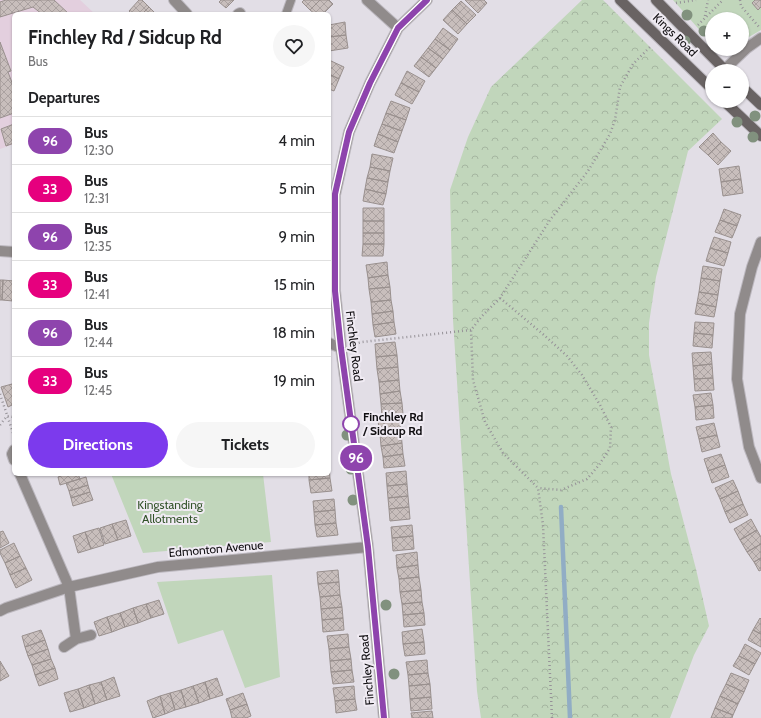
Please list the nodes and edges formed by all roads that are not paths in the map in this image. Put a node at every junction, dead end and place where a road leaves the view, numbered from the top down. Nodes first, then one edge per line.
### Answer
1 (174, 0) edge
2 (291, 0) edge
3 (367, 0) edge
4 (427, 0) edge
5 (620, 0) edge
6 (656, 0) edge
7 (185, 12) edge
8 (287, 12) edge
9 (398, 28) junction
10 (761, 38) edge
11 (719, 64) edge
12 (731, 64) edge
13 (705, 82) edge
14 (749, 94) edge
15 (761, 105) edge
16 (731, 108) edge
17 (761, 136) edge
18 (761, 242) edge
19 (0, 250) edge
20 (12, 252) edge
21 (331, 344) edge
22 (341, 348) junction
23 (21, 476) edge
24 (761, 478) edge
25 (368, 547) junction
26 (69, 587) junction
27 (0, 611) edge
28 (91, 635) dead end
29 (76, 639) junction
30 (64, 647) dead end
31 (384, 718) edge

1 - 7 street
2 - 8 lane
3 - 9 street
4 - 9 street, Finchley Road
5 - 13 main road, Kings Road
6 - 11 main road, Kings Road
9 - 22 street, Finchley Road
10 - 12 street
14 - 15 main road
16 - 17 main road
18 - 24 street
19 - 20 street
21 - 22 street
22 - 25 street, Finchley Road
23 - 26 street
25 - 26 street, Edmonton Avenue
25 - 31 street, Finchley Road
26 - 27 street, Edmonton Avenue
26 - 29 street
28 - 29 street
29 - 30 street

